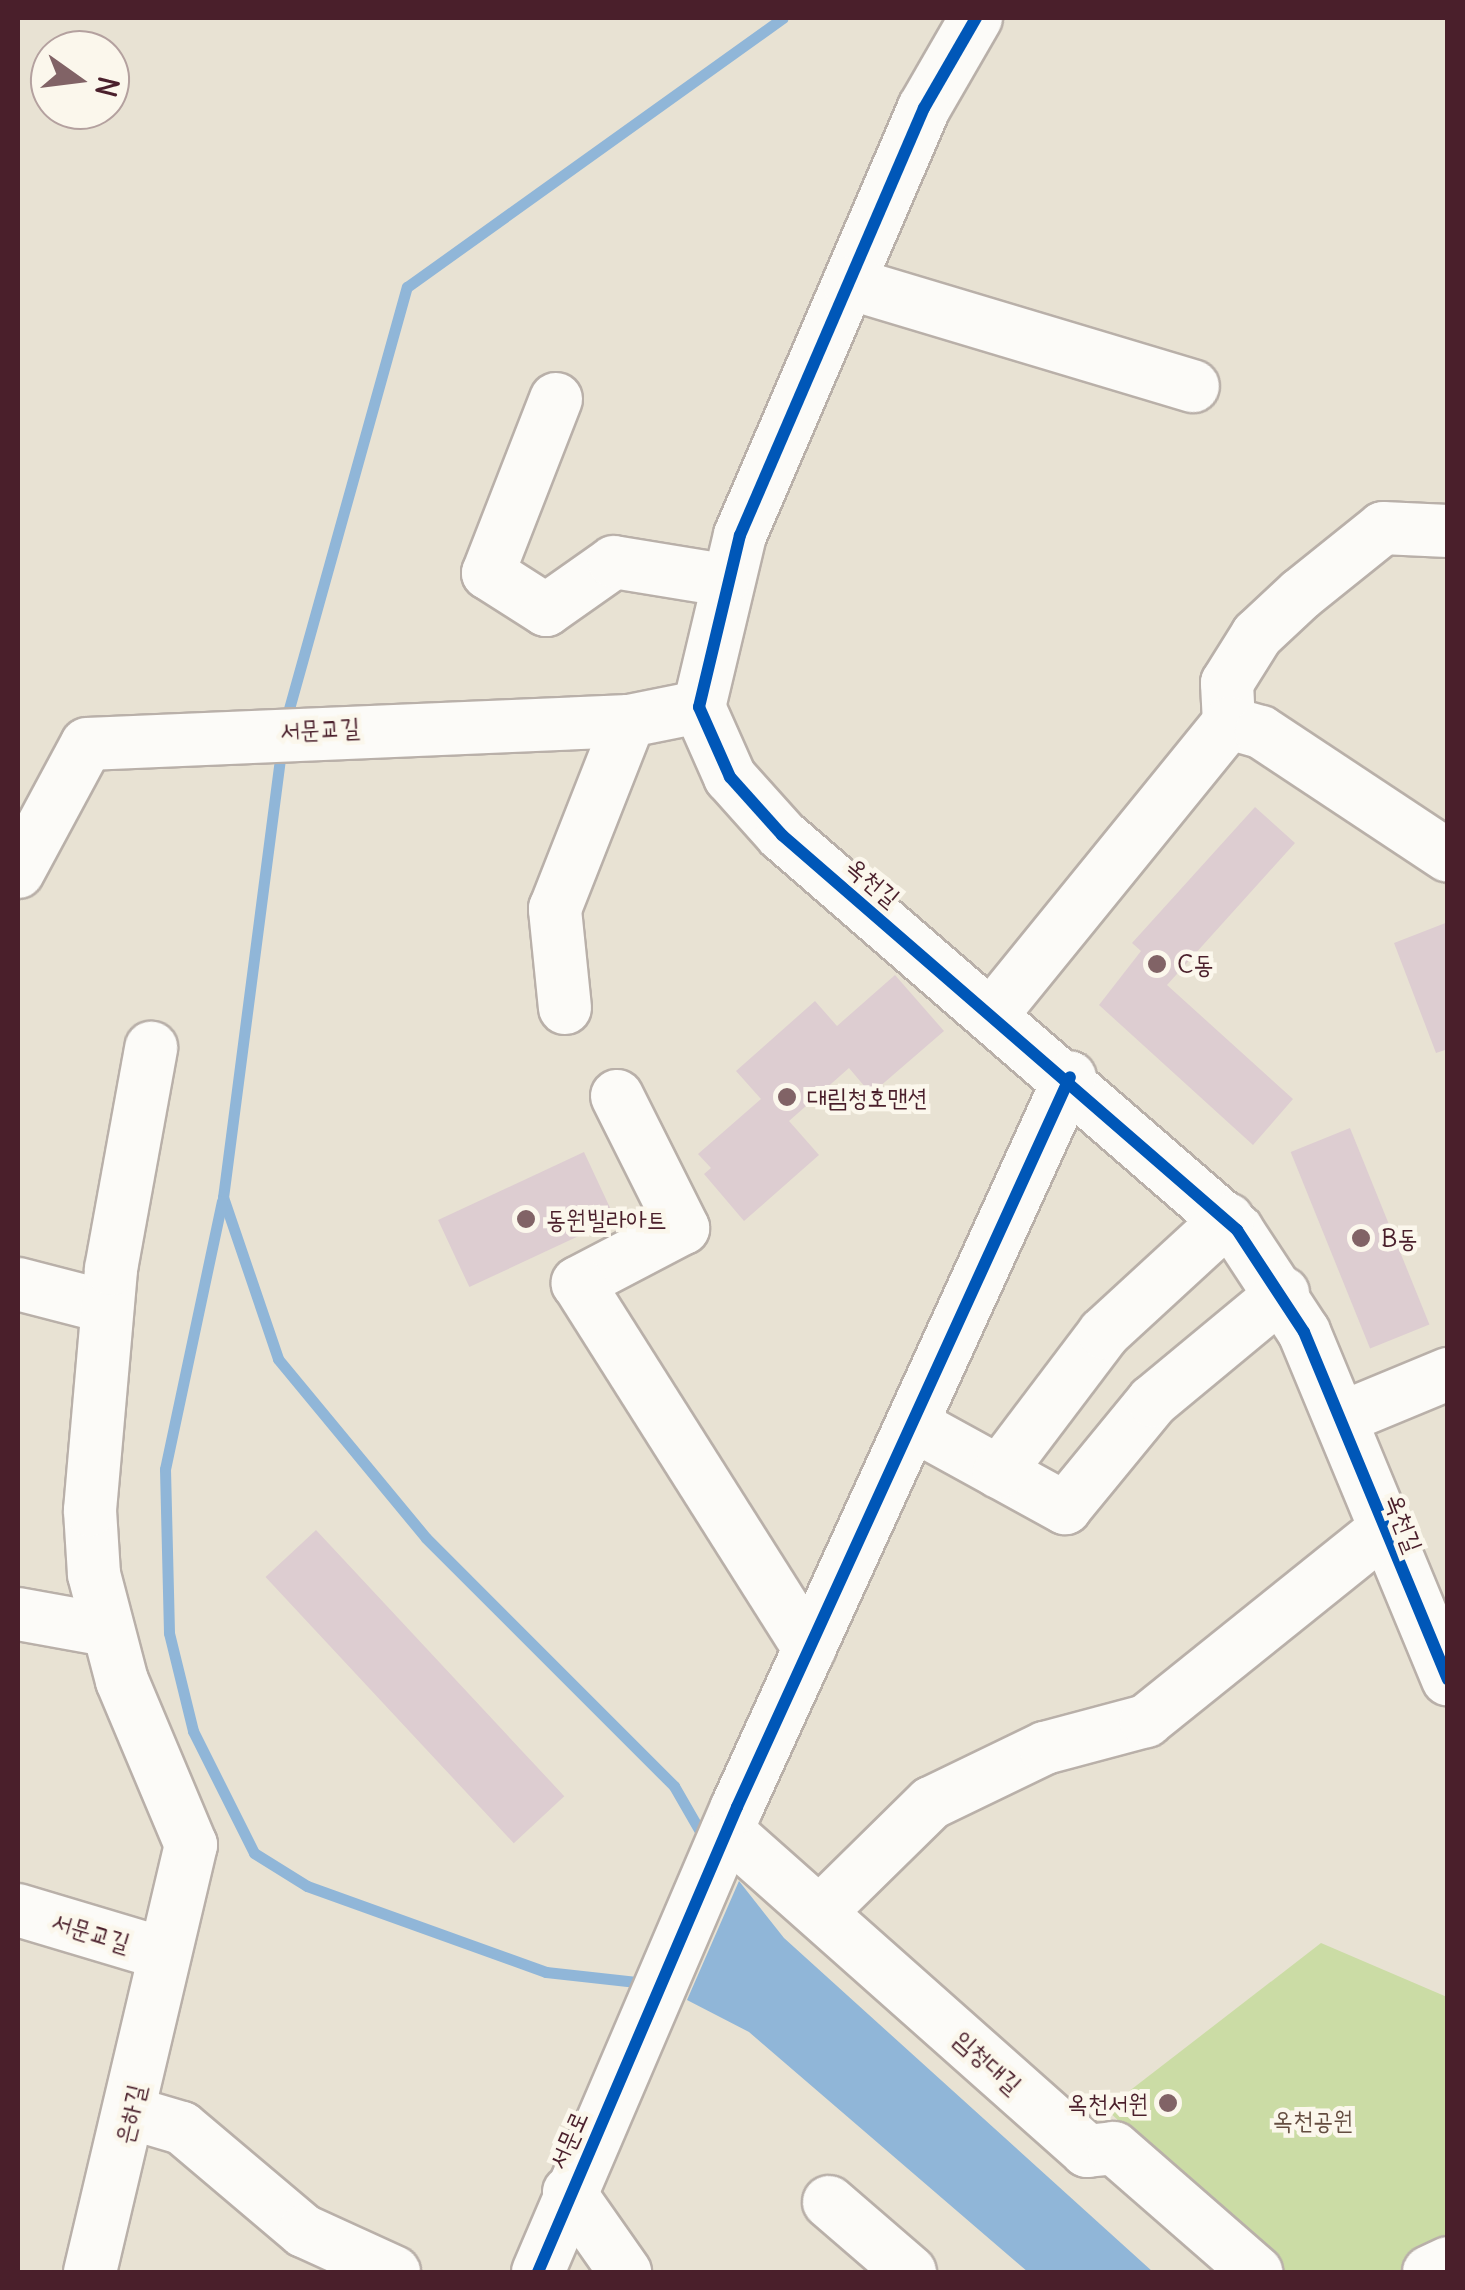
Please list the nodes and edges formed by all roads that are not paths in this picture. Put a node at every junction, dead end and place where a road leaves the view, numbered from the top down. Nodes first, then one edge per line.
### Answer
1 (976, 18) edge
2 (848, 282) junction
3 (1193, 386) dead end
4 (556, 399) dead end
5 (1448, 531) edge
6 (724, 580) junction
7 (699, 707) junction
8 (629, 721) junction
9 (1229, 723) junction
10 (1448, 856) edge
11 (18, 872) edge
12 (565, 1008) dead end
13 (992, 1012) junction
14 (151, 1048) dead end
15 (1070, 1077) junction
16 (616, 1096) dead end
17 (1228, 1219) junction
18 (18, 1284) edge
19 (1283, 1293) junction
20 (107, 1307) junction
21 (1448, 1374) edge
22 (1344, 1417) junction
23 (912, 1424) junction
24 (998, 1472) junction
25 (1381, 1532) junction
26 (18, 1614) edge
27 (107, 1630) junction
28 (809, 1650) junction
29 (1448, 1679) edge
30 (732, 1819) junction
31 (820, 1912) junction
32 (19, 1918) edge
33 (166, 1954) junction
34 (131, 2113) junction
35 (569, 2192) junction
36 (829, 2202) dead end
37 (1448, 2263) edge
38 (90, 2272) edge
39 (394, 2272) edge
40 (538, 2272) edge
41 (625, 2272) edge
42 (910, 2272) edge
43 (1256, 2272) edge
44 (1429, 2272) edge

1 - 2 street
2 - 3 street
2 - 6 street
4 - 6 street
5 - 9 street
6 - 7 street
7 - 8 street, 서문교길
7 - 13 street, 옥천길
8 - 11 street, 서문교길
8 - 12 street
9 - 10 street
9 - 13 street
13 - 15 street, 옥천길
14 - 20 street, 은하길
15 - 17 street, 옥천길
15 - 23 street, 서문로
16 - 28 street
17 - 19 street, 옥천길
17 - 24 street
18 - 20 street
19 - 22 street, 옥천길
19 - 24 street
20 - 27 street, 은하길
21 - 22 street
22 - 25 street, 옥천길
23 - 24 street
23 - 28 street, 서문로
25 - 29 street, 옥천길
25 - 31 street, 옥천길
26 - 27 street
27 - 33 street, 은하길
28 - 30 street, 서문로
30 - 31 street, 임청대길
30 - 35 street, 서문로
31 - 43 street, 임청대길
32 - 33 street, 서문교길
33 - 34 street, 은하길
34 - 38 street, 은하길
34 - 39 street
35 - 40 street, 서문로
35 - 41 street
36 - 42 street
37 - 44 street

